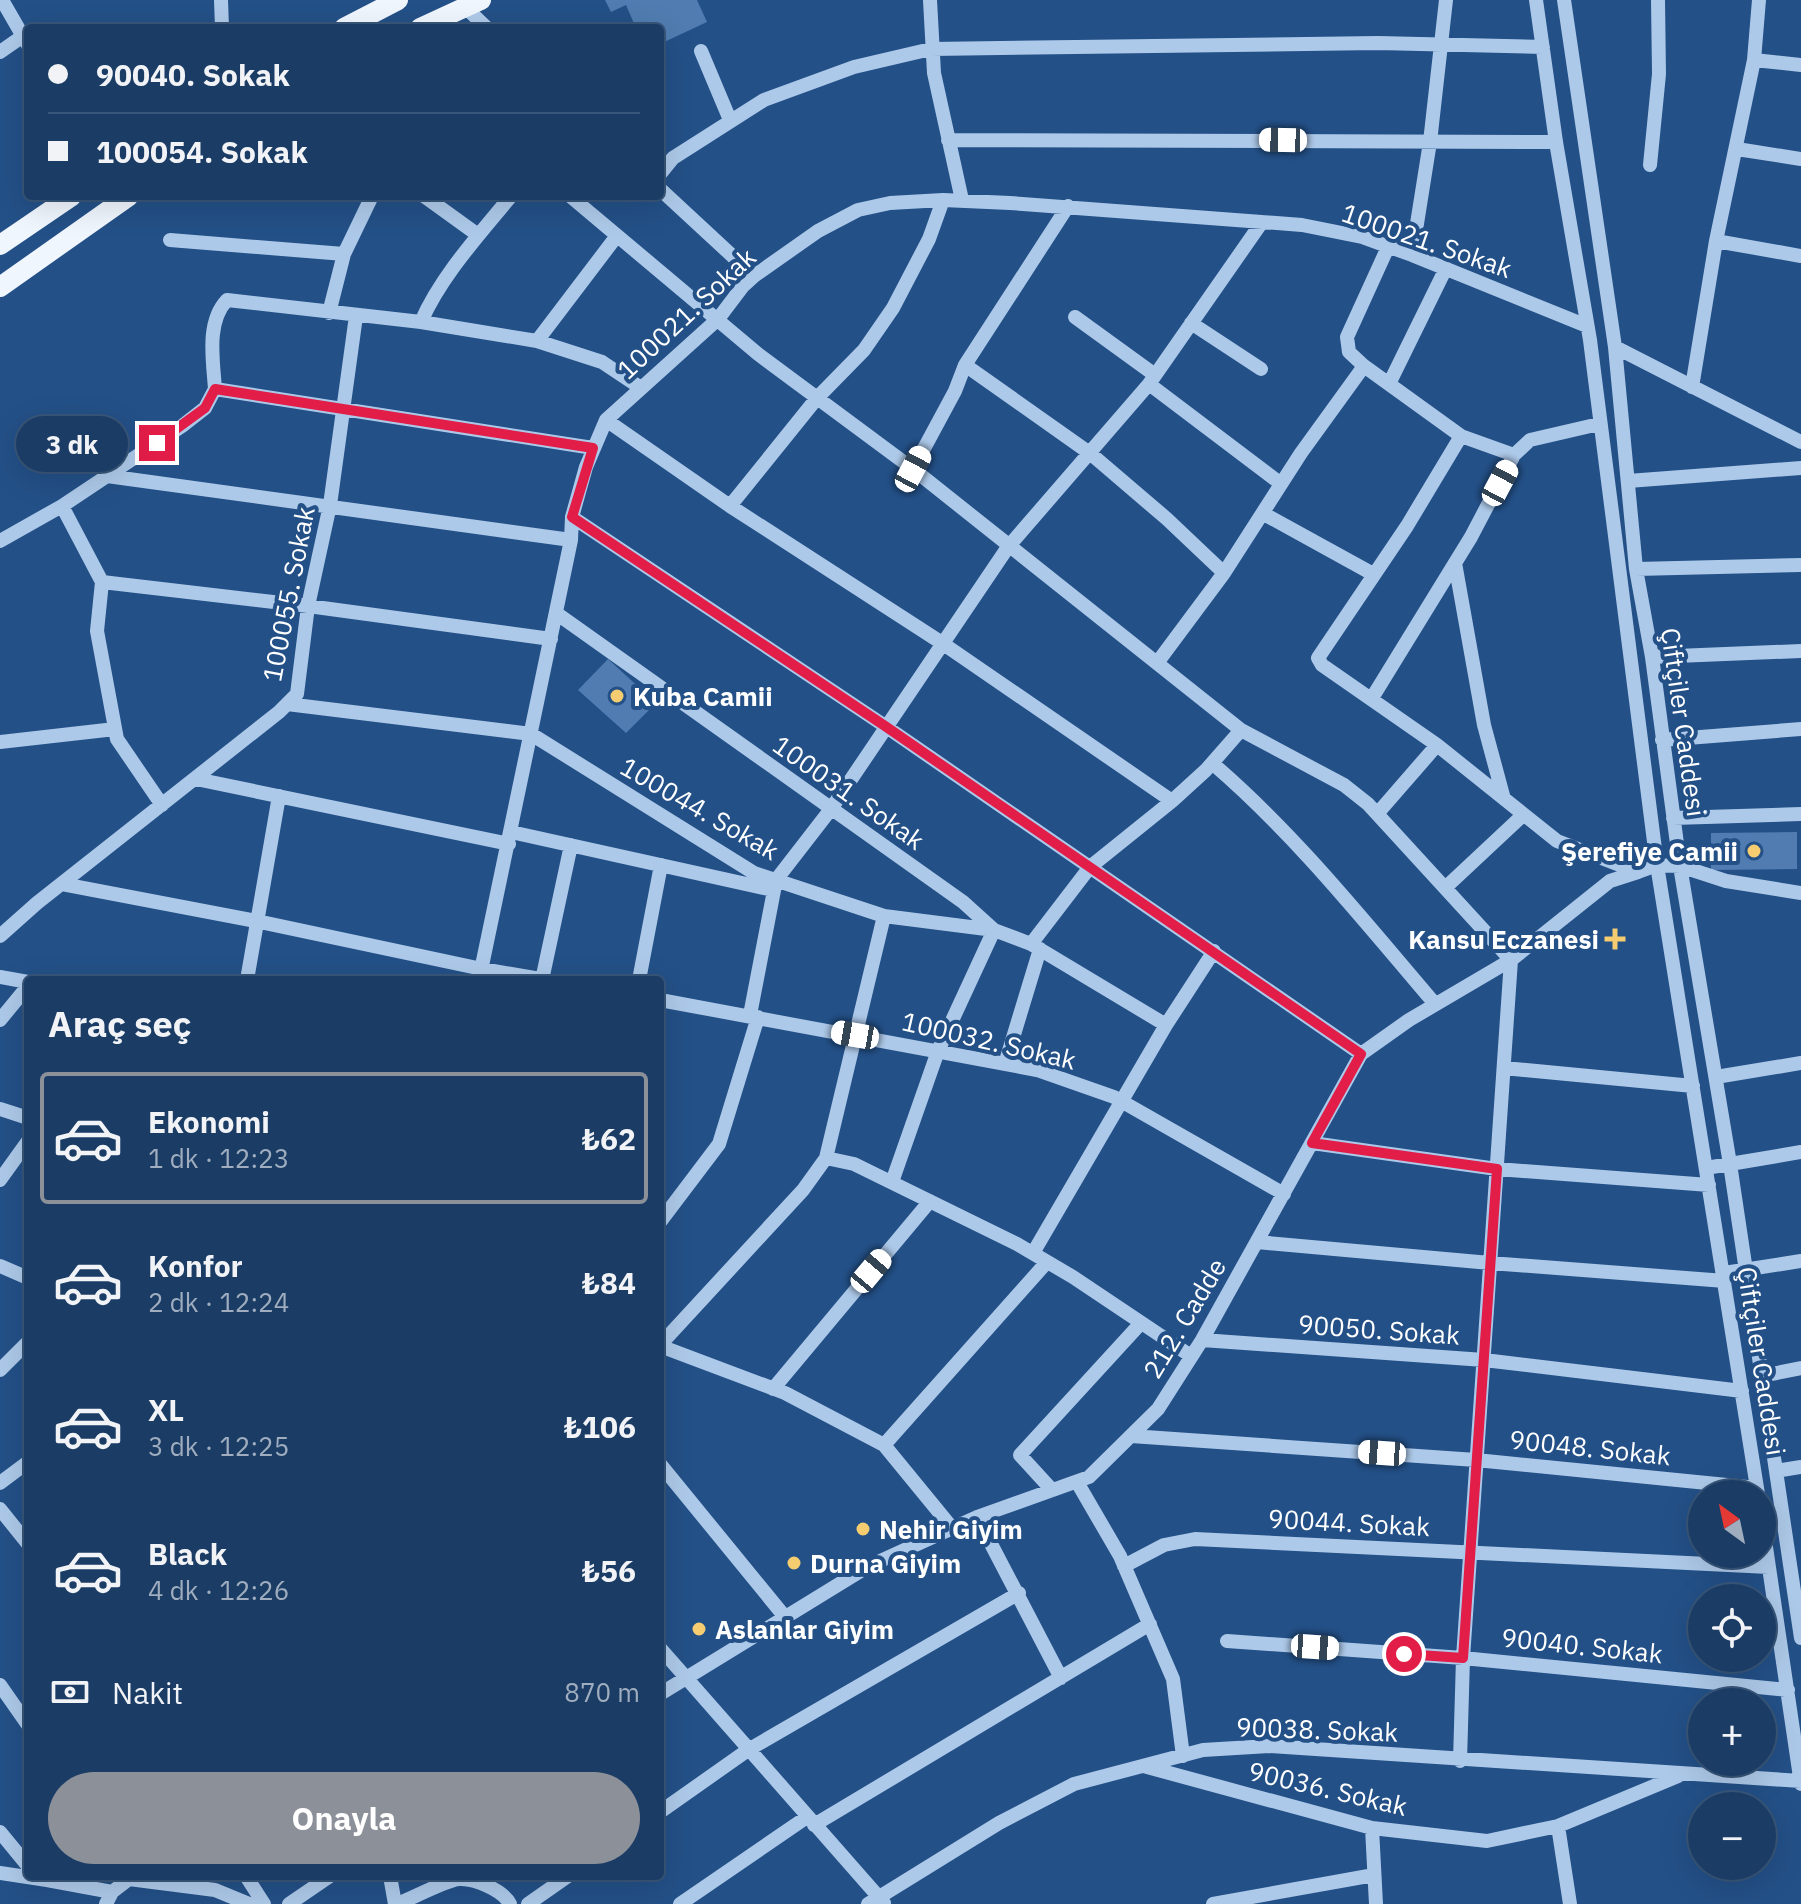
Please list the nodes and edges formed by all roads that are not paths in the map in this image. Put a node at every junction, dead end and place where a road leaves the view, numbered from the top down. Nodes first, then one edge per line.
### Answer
1 (2, 0) edge
2 (221, 0) edge
3 (930, 0) edge
4 (1446, 0) edge
5 (1536, 0) edge
6 (1564, 0) edge
7 (1658, 0) edge
8 (1759, 0) edge
9 (389, 2) edge
10 (473, 4) edge
11 (222, 24) edge
12 (351, 24) edge
13 (429, 24) edge
14 (485, 24) edge
15 (24, 39) edge
16 (24, 41) edge
17 (1442, 44) junction
18 (1543, 47) junction
19 (931, 49) junction
20 (701, 51) dead end
21 (0, 52) edge
22 (1754, 60) junction
23 (1801, 65) edge
24 (730, 120) junction
25 (948, 140) junction
26 (1430, 142) junction
27 (1556, 142) junction
28 (1737, 149) junction
29 (1801, 159) edge
30 (1650, 165) dead end
31 (664, 169) edge
32 (664, 193) edge
33 (65, 200) edge
34 (123, 200) edge
35 (370, 200) edge
36 (430, 200) edge
37 (508, 200) edge
38 (574, 200) edge
39 (943, 200) junction
40 (962, 200) junction
41 (1068, 206) junction
42 (1262, 222) junction
43 (4, 235) edge
44 (478, 235) junction
45 (616, 237) junction
46 (170, 240) dead end
47 (1716, 241) junction
48 (1388, 247) junction
49 (344, 254) junction
50 (1412, 255) junction
51 (1801, 256) edge
52 (1446, 268) junction
53 (754, 276) junction
54 (0, 287) edge
55 (329, 313) junction
56 (356, 316) junction
57 (1075, 317) dead end
58 (718, 319) junction
59 (421, 322) junction
60 (1191, 323) junction
61 (1587, 326) junction
62 (537, 341) junction
63 (1615, 347) junction
64 (965, 365) junction
65 (1364, 366) junction
66 (1261, 369) dead end
67 (1152, 379) junction
68 (1389, 384) junction
69 (1692, 387) junction
70 (641, 388) junction
71 (215, 389) junction
72 (817, 398) junction
73 (343, 407) junction
74 (606, 420) junction
75 (1599, 424) junction
76 (1461, 436) junction
77 (1801, 442) edge
78 (593, 448) junction
79 (1091, 454) junction
80 (1514, 455) junction
81 (1801, 468) edge
82 (913, 469) junction
83 (107, 476) junction
84 (1628, 481) junction
85 (1280, 483) junction
86 (330, 505) junction
87 (62, 506) junction
88 (730, 506) junction
89 (1264, 514) junction
90 (572, 517) junction
91 (571, 540) junction
92 (0, 541) edge
93 (1008, 547) junction
94 (1455, 563) junction
95 (1801, 565) edge
96 (1636, 569) junction
97 (1224, 573) junction
98 (1373, 574) junction
99 (102, 582) junction
100 (308, 606) junction
101 (556, 613) junction
102 (551, 639) junction
103 (942, 643) junction
104 (1801, 651) edge
105 (1652, 657) junction
106 (1157, 663) junction
107 (1372, 698) junction
108 (287, 704) junction
109 (885, 726) junction
110 (115, 729) junction
111 (1801, 729) edge
112 (1241, 730) junction
113 (531, 734) junction
114 (1662, 740) junction
115 (0, 742) edge
116 (1437, 745) junction
117 (1212, 763) junction
118 (196, 779) junction
119 (279, 796) junction
120 (1504, 800) junction
121 (1172, 801) junction
122 (162, 805) junction
123 (831, 809) junction
124 (1377, 814) junction
125 (1801, 814) edge
126 (1523, 815) junction
127 (1673, 818) junction
128 (510, 838) junction
129 (571, 845) junction
130 (661, 865) junction
131 (1657, 865) junction
132 (1680, 866) junction
133 (1090, 867) junction
134 (1638, 872) junction
135 (62, 884) junction
136 (775, 885) junction
137 (1445, 888) junction
138 (1801, 893) edge
139 (884, 916) junction
140 (256, 921) junction
141 (994, 930) junction
142 (0, 936) edge
143 (1035, 947) junction
144 (1214, 951) junction
145 (1511, 960) junction
146 (481, 974) edge
147 (248, 976) edge
148 (502, 976) edge
149 (545, 976) edge
150 (640, 976) edge
151 (0, 977) edge
152 (24, 983) edge
153 (24, 989) edge
154 (664, 1001) edge
155 (1435, 1004) junction
156 (754, 1016) junction
157 (0, 1020) edge
158 (1166, 1025) junction
159 (855, 1035) junction
160 (938, 1051) junction
161 (1361, 1054) junction
162 (1801, 1063) edge
163 (1005, 1064) junction
164 (1504, 1068) junction
165 (1716, 1077) junction
166 (1693, 1086) junction
167 (1122, 1101) junction
168 (0, 1109) edge
169 (24, 1117) edge
170 (1312, 1143) junction
171 (24, 1147) edge
172 (1801, 1152) edge
173 (826, 1158) junction
174 (1730, 1164) junction
175 (1706, 1168) junction
176 (1497, 1169) junction
177 (0, 1180) edge
178 (892, 1182) junction
179 (1709, 1185) junction
180 (1284, 1194) junction
181 (930, 1201) junction
182 (664, 1217) edge
183 (1257, 1242) junction
184 (1033, 1253) junction
185 (1801, 1261) edge
186 (1047, 1262) junction
187 (1490, 1263) junction
188 (0, 1266) edge
189 (1746, 1269) junction
190 (24, 1274) edge
191 (1725, 1277) junction
192 (1141, 1323) junction
193 (1202, 1340) junction
194 (664, 1342) edge
195 (24, 1346) edge
196 (664, 1348) edge
197 (1191, 1356) junction
198 (1484, 1360) junction
199 (1801, 1368) edge
200 (0, 1370) edge
201 (1762, 1376) junction
202 (773, 1389) junction
203 (1742, 1391) junction
204 (1131, 1436) junction
205 (884, 1445) junction
206 (1476, 1460) junction
207 (24, 1465) edge
208 (1801, 1467) edge
209 (664, 1469) edge
210 (1776, 1471) junction
211 (1756, 1480) edge
212 (1077, 1482) junction
213 (0, 1483) edge
214 (1688, 1483) edge
215 (1052, 1490) junction
216 (0, 1509) edge
217 (977, 1517) junction
218 (952, 1528) junction
219 (1794, 1535) edge
220 (24, 1538) edge
221 (1471, 1552) junction
222 (1688, 1563) edge
223 (1124, 1566) junction
224 (1769, 1568) edge
225 (1019, 1593) junction
226 (785, 1617) junction
227 (1150, 1624) junction
228 (1801, 1638) edge
229 (1227, 1641) dead end
230 (664, 1653) edge
231 (1463, 1658) junction
232 (1061, 1678) junction
233 (685, 1679) junction
234 (0, 1685) edge
235 (1788, 1690) junction
236 (664, 1692) edge
237 (24, 1719) edge
238 (748, 1750) junction
239 (1183, 1756) junction
240 (1460, 1761) junction
241 (1147, 1767) junction
242 (1682, 1774) junction
243 (1801, 1782) edge
244 (664, 1809) edge
245 (811, 1821) junction
246 (1558, 1826) junction
247 (1372, 1828) junction
248 (0, 1832) edge
249 (24, 1861) edge
250 (0, 1873) edge
251 (1374, 1875) junction
252 (24, 1876) edge
253 (50, 1880) edge
254 (125, 1880) edge
255 (148, 1880) edge
256 (249, 1880) edge
257 (324, 1880) edge
258 (391, 1880) edge
259 (456, 1880) edge
260 (463, 1880) edge
261 (562, 1880) edge
262 (109, 1898) edge
263 (877, 1902) edge
264 (249, 1904) edge
265 (264, 1904) edge
266 (289, 1904) edge
267 (396, 1904) edge
268 (510, 1904) edge
269 (528, 1904) edge
270 (680, 1904) edge
271 (1213, 1904) edge
272 (1376, 1904) edge
273 (1570, 1904) edge

1 - 15 street
2 - 11 street
3 - 19 street
4 - 17 street
5 - 18 street, Çiftçiler Caddesi
6 - 63 street, Çiftçiler Caddesi
7 - 30 street
8 - 22 street
9 - 12 main road
10 - 13 main road
10 - 14 street
16 - 21 street
17 - 18 street
17 - 19 street
17 - 26 street
18 - 27 street, Çiftçiler Caddesi
19 - 24 street
19 - 25 street
20 - 24 street
22 - 23 street
22 - 28 street
24 - 31 street
25 - 26 street
25 - 40 street
26 - 27 street
26 - 50 street
27 - 61 street, Çiftçiler Caddesi
28 - 29 street
28 - 47 street
32 - 53 street
33 - 43 main road
34 - 54 main road
35 - 49 street
36 - 44 street
37 - 44 street
38 - 45 street
39 - 40 street, 100021. Sokak
39 - 53 street, 100021. Sokak
39 - 72 street
40 - 41 street, 100021. Sokak
41 - 42 street, 100021. Sokak
41 - 64 street
42 - 48 street, 100021. Sokak
42 - 60 street
44 - 59 street
45 - 58 street
45 - 62 street
46 - 49 street
47 - 51 street
47 - 69 street
48 - 50 street, 100021. Sokak
48 - 65 street
49 - 55 street
50 - 52 street, 100021. Sokak
52 - 61 street, 100021. Sokak
52 - 68 street
53 - 58 street, 100021. Sokak
55 - 56 street
55 - 71 street
56 - 59 street
56 - 73 street, 100055. Sokak
57 - 67 street
58 - 70 street, 100021. Sokak
58 - 72 street
59 - 62 street
60 - 66 street
60 - 67 street
61 - 75 street, Çiftçiler Caddesi
62 - 70 street
63 - 69 street
63 - 84 street, Çiftçiler Caddesi
64 - 79 street
64 - 82 street
65 - 68 street
65 - 85 street
67 - 79 street
67 - 85 street
68 - 76 street
69 - 77 street
70 - 74 street, 100021. Sokak
71 - 73 street
71 - 83 street
72 - 82 street
72 - 88 street
73 - 78 street
73 - 86 street, 100055. Sokak
74 - 78 street, 100021. Sokak
74 - 88 street
75 - 80 street
75 - 131 street, Çiftçiler Caddesi
76 - 80 street
76 - 98 street
78 - 90 street, 100021. Sokak
79 - 93 street
79 - 97 street
80 - 94 street
81 - 84 street
82 - 93 street
83 - 86 street
83 - 87 street
84 - 96 street, Çiftçiler Caddesi
85 - 89 street
86 - 91 street
86 - 100 street, 100055. Sokak
87 - 92 street
87 - 99 street
88 - 103 street
89 - 97 street
89 - 98 street
90 - 91 street, 100021. Sokak
90 - 109 street
91 - 101 street, 100021. Sokak
93 - 103 street
93 - 106 street
94 - 107 street
94 - 120 street
95 - 96 street
96 - 105 street, Çiftçiler Caddesi
97 - 106 street
98 - 107 street
99 - 100 street
99 - 110 street
100 - 102 street
100 - 108 street, 100055. Sokak
101 - 102 street, 100021. Sokak
101 - 123 street, 100031. Sokak
102 - 113 street, 100021. Sokak
103 - 109 street
103 - 121 street
104 - 105 street
105 - 114 street, Çiftçiler Caddesi
106 - 112 street
107 - 116 street
108 - 113 street, 100044. Sokak
108 - 118 street, 100055. Sokak
109 - 123 street
109 - 133 street
110 - 115 street
110 - 122 street
111 - 114 street
112 - 117 street
112 - 124 street
113 - 128 street, 100021. Sokak
113 - 136 street, 100044. Sokak
114 - 127 street, Çiftçiler Caddesi
116 - 120 street
116 - 124 street
117 - 121 street
117 - 155 street
118 - 119 street
118 - 122 street, 100055. Sokak
119 - 128 street
119 - 140 street
120 - 126 street
121 - 133 street
122 - 135 street, 100055. Sokak
123 - 136 street
123 - 141 street, 100031. Sokak
124 - 137 street
125 - 127 street
126 - 134 street
126 - 137 street
127 - 132 street, Çiftçiler Caddesi
128 - 129 street
128 - 146 street, 100021. Sokak
129 - 130 street
129 - 149 street
130 - 136 street
130 - 150 street
131 - 132 street
131 - 134 street, 212. Cadde
131 - 166 street, Çiftçiler Caddesi
132 - 138 street
132 - 165 street, Çiftçiler Caddesi
133 - 143 street
133 - 144 street
134 - 145 street, 212. Cadde
135 - 140 street
135 - 142 street, 100055. Sokak
136 - 139 street, 100044. Sokak
136 - 156 street
137 - 145 street
139 - 141 street, 100044. Sokak
139 - 159 street
140 - 146 street
140 - 147 street
141 - 143 street, 100044. Sokak
141 - 160 street
143 - 158 street, 100044. Sokak
143 - 163 street
144 - 158 street
144 - 161 street
145 - 155 street, 212. Cadde
145 - 164 street
146 - 148 street
151 - 152 street
153 - 157 street
154 - 156 street, 100032. Sokak
155 - 161 street, 212. Cadde
156 - 159 street, 100032. Sokak
156 - 182 street
158 - 167 street
159 - 160 street, 100032. Sokak
159 - 173 street
160 - 163 street, 100032. Sokak
160 - 178 street
161 - 170 street, 212. Cadde
162 - 165 street
163 - 167 street, 100032. Sokak
164 - 166 street
164 - 176 street
165 - 174 street, Çiftçiler Caddesi
166 - 175 street, Çiftçiler Caddesi
167 - 180 street, 100032. Sokak
167 - 184 street
168 - 169 street
170 - 176 street
170 - 180 street, 212. Cadde
171 - 177 street
172 - 174 street
173 - 178 street
173 - 194 street
174 - 175 street
174 - 189 street, Çiftçiler Caddesi
175 - 179 street, Çiftçiler Caddesi
176 - 179 street
176 - 187 street
178 - 181 street
179 - 191 street, Çiftçiler Caddesi
180 - 183 street, 212. Cadde
181 - 184 street
181 - 202 street
183 - 187 street
183 - 193 street, 212. Cadde
184 - 186 street
185 - 189 street
186 - 192 street
186 - 205 street
187 - 191 street
187 - 198 street
188 - 190 street
189 - 191 street
189 - 201 street, Çiftçiler Caddesi
191 - 203 street, Çiftçiler Caddesi
192 - 197 street
192 - 215 street
193 - 197 street, 212. Cadde
193 - 198 street, 90050. Sokak
195 - 200 street
196 - 202 street
197 - 204 street, 212. Cadde
198 - 203 street, 90050. Sokak
198 - 206 street
199 - 201 street
201 - 210 street, Çiftçiler Caddesi
202 - 205 street
203 - 211 street, Çiftçiler Caddesi
204 - 206 street, 90048. Sokak
204 - 212 street, 212. Cadde
205 - 218 street
206 - 214 street, 90048. Sokak
206 - 221 street
207 - 213 street
208 - 210 street
209 - 226 street
210 - 219 street, Çiftçiler Caddesi
212 - 215 street, 212. Cadde
212 - 223 street
215 - 217 street, 212. Cadde
216 - 220 street
217 - 218 street, 212. Cadde
217 - 225 street
218 - 226 street, 212. Cadde
219 - 228 street, Çiftçiler Caddesi
221 - 222 street, 90044. Sokak
221 - 223 street, 90044. Sokak
221 - 231 street
223 - 227 street
224 - 235 street
225 - 232 street
225 - 238 street
226 - 233 street, 212. Cadde
227 - 232 street
227 - 239 street
229 - 231 street, 90040. Sokak
230 - 233 street
231 - 235 street, 90040. Sokak
231 - 240 street
232 - 245 street
233 - 236 street, 212. Cadde
233 - 238 street
234 - 237 street
235 - 243 street
238 - 244 street
238 - 245 street
239 - 240 street, 90038. Sokak
239 - 241 street, 90038. Sokak
240 - 242 street, 90038. Sokak
241 - 247 street, 90036. Sokak
241 - 263 street, 90038. Sokak
242 - 243 street, 90038. Sokak
242 - 246 street, 90036. Sokak
245 - 263 street
245 - 270 street
246 - 247 street, 90036. Sokak
246 - 273 street
247 - 251 street
248 - 249 street
250 - 252 street
251 - 271 street
251 - 272 street
253 - 262 street
254 - 262 street
255 - 264 street
256 - 265 street
257 - 266 street
258 - 267 street
259 - 267 street
260 - 268 street
261 - 269 street

